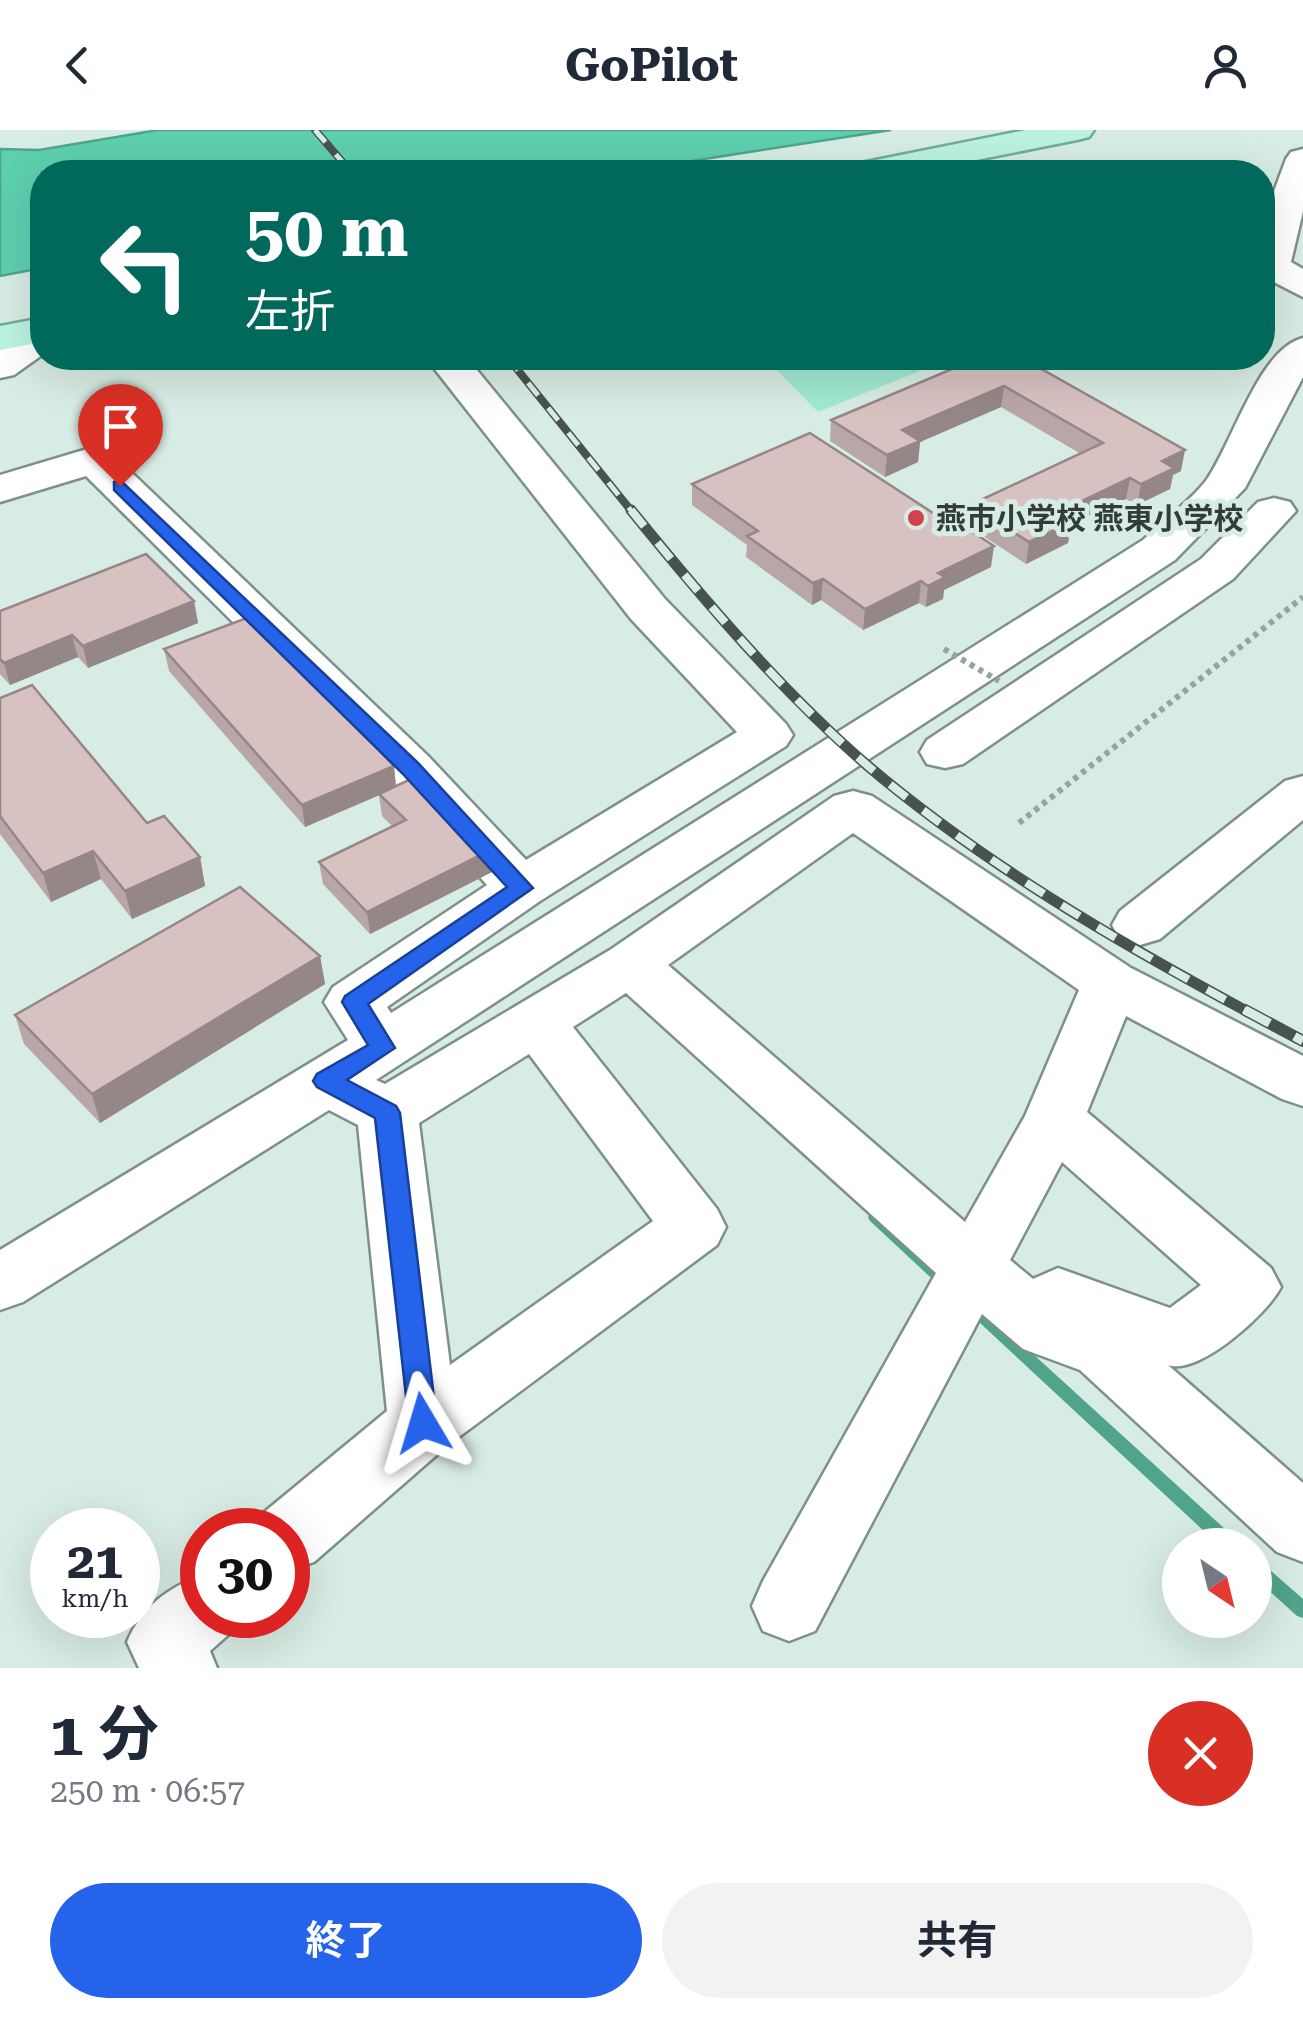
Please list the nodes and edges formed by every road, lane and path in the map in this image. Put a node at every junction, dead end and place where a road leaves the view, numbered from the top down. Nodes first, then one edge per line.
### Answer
1 (1076, 130) edge
2 (926, 160) edge
3 (1303, 160) edge
4 (1275, 246) edge
5 (1275, 268) edge
6 (1303, 286) edge
7 (30, 332) edge
8 (0, 338) edge
9 (30, 346) edge
10 (1303, 350) edge
11 (0, 366) edge
12 (456, 370) edge
13 (1279, 437) edge
14 (1222, 488) junction
15 (0, 489) edge
16 (1289, 517) edge
17 (1303, 597) edge
18 (944, 649) dead end
19 (999, 681) dead end
20 (945, 752) dead end
21 (1303, 793) edge
22 (1020, 824) dead end
23 (522, 888) junction
24 (1111, 958) junction
25 (630, 964) junction
26 (537, 1022) junction
27 (383, 1048) junction
28 (326, 1081) junction
29 (1303, 1083) edge
30 (387, 1113) junction
31 (1054, 1119) junction
32 (987, 1278) junction
33 (0, 1283) edge
34 (423, 1423) junction
35 (310, 1519) edge
36 (1303, 1529) edge
37 (789, 1606) dead end
38 (180, 1629) edge
39 (179, 1668) edge

1 - 2 main road
3 - 4 street
5 - 6 street
7 - 8 main road
9 - 11 street
10 - 13 street
12 - 23 street
13 - 14 street
14 - 16 street
14 - 27 street
15 - 23 street
16 - 20 street
17 - 22 path
18 - 19 path, bridge
21 - 24 street
23 - 27 street
24 - 25 street
24 - 29 street
24 - 31 street
25 - 26 street
25 - 32 street
26 - 30 street
26 - 34 street
27 - 28 street
28 - 30 street
28 - 33 street
30 - 34 street
31 - 32 street
31 - 32 street
32 - 36 street
32 - 37 street
34 - 35 street
38 - 39 street

